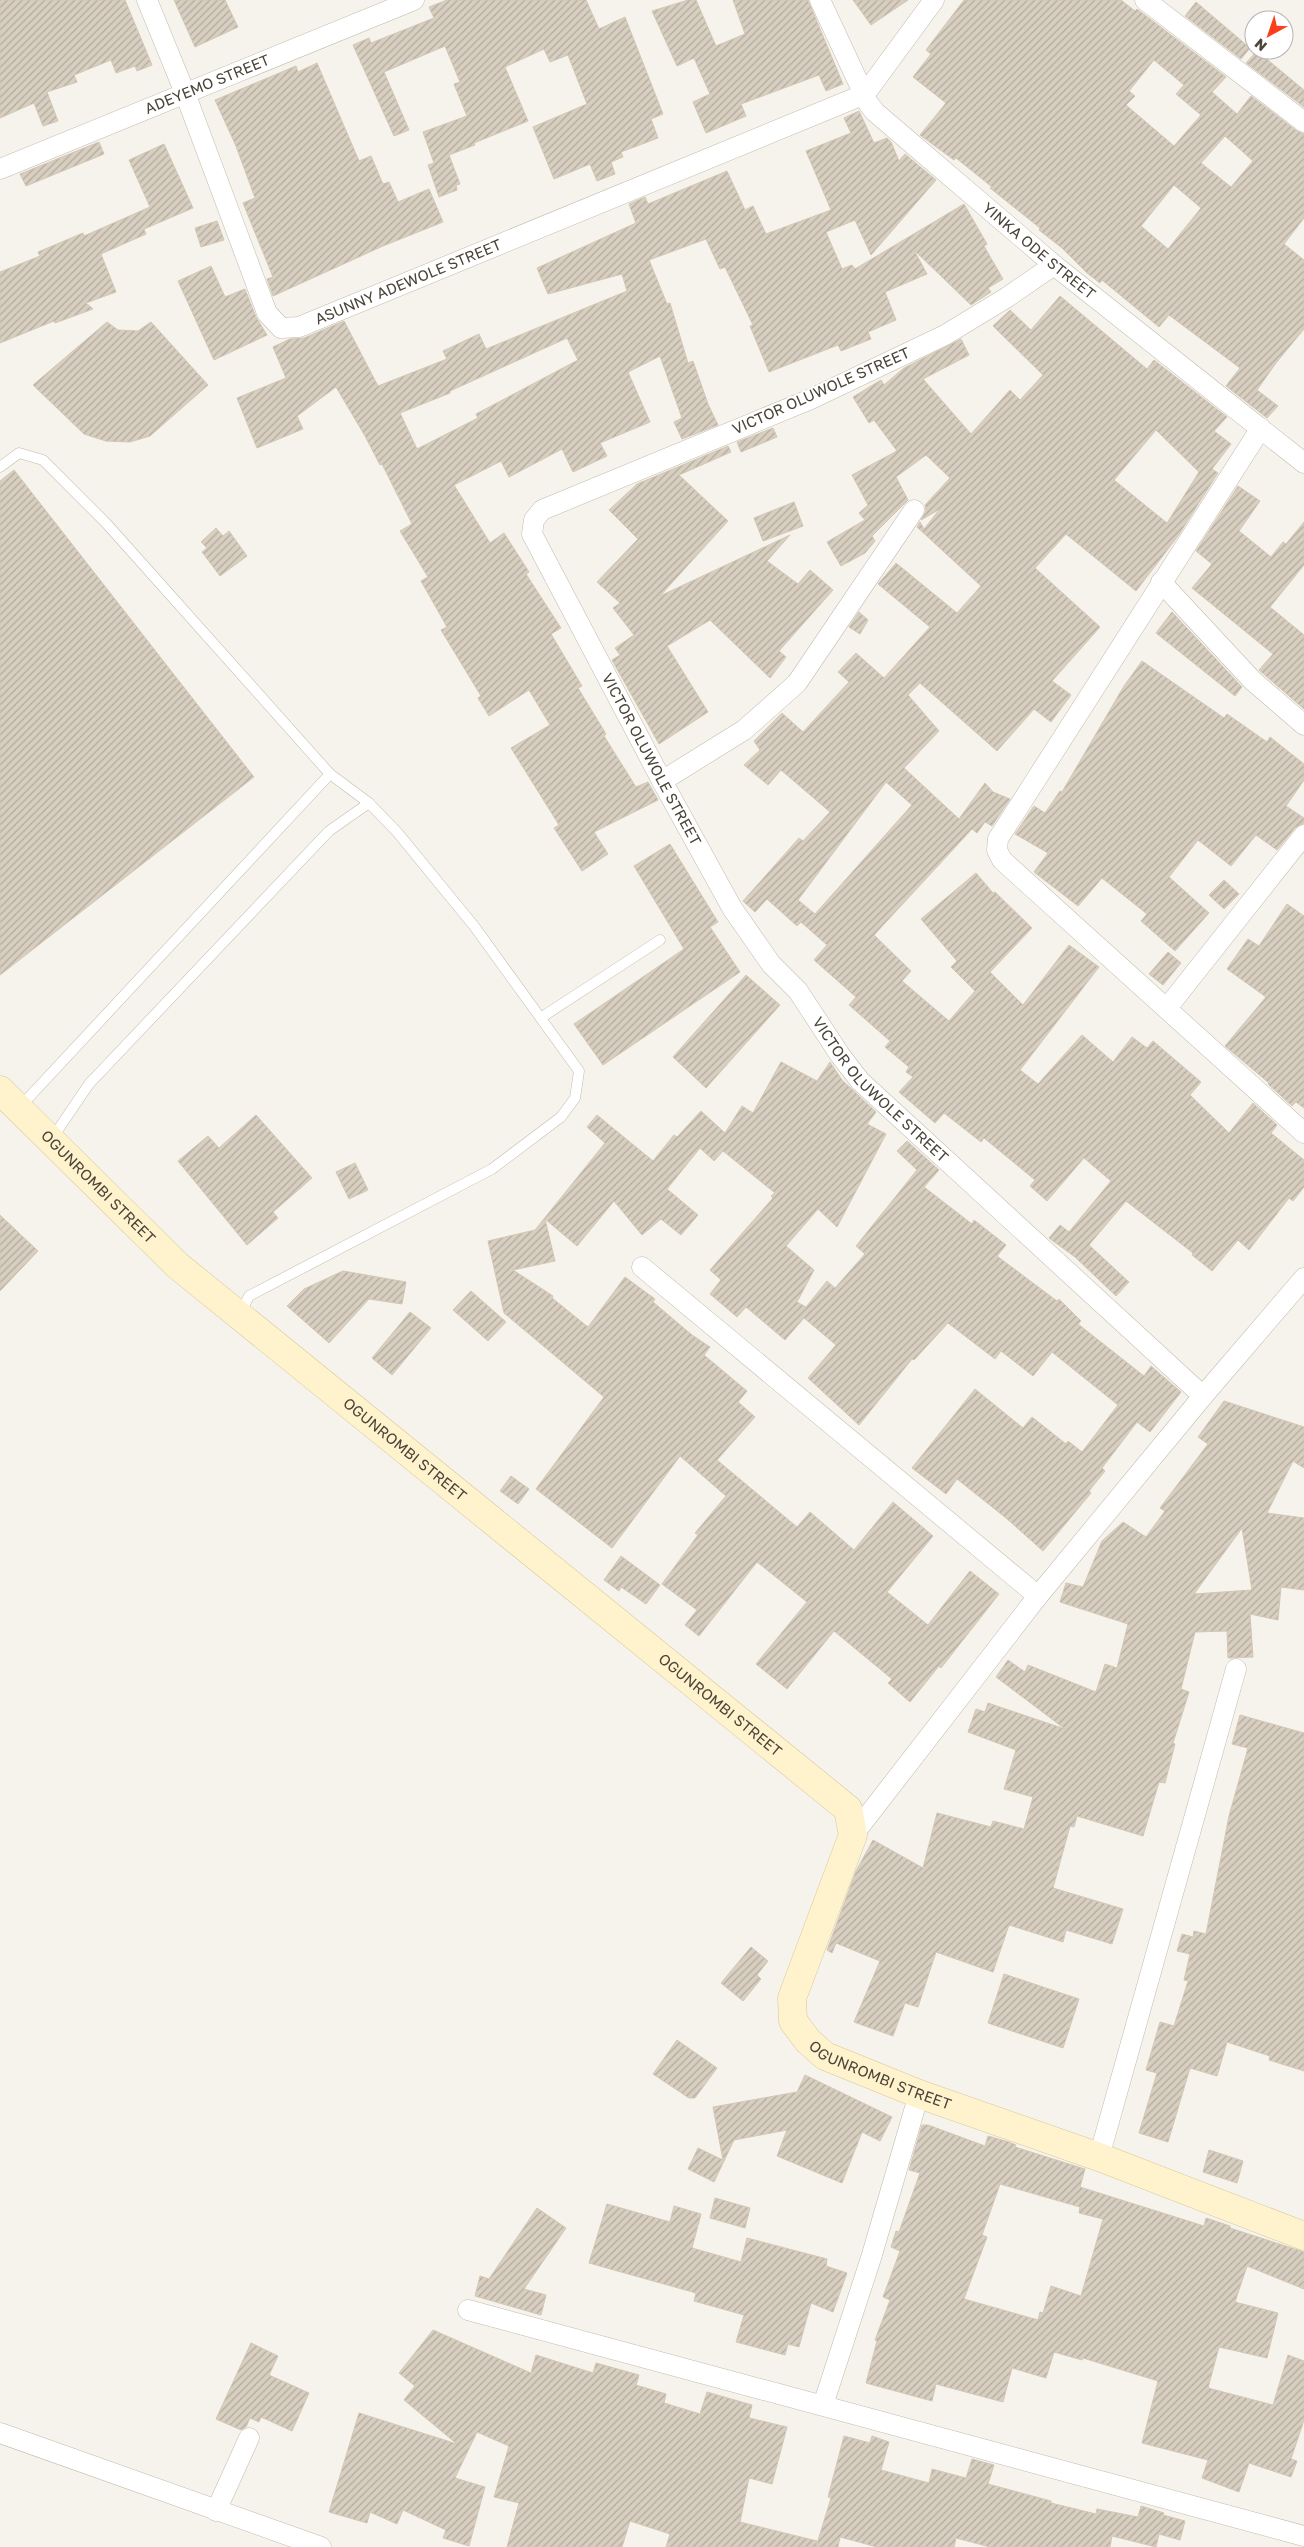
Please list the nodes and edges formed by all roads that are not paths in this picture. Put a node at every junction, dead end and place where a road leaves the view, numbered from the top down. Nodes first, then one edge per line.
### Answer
1 (147, 0) edge
2 (414, 0) edge
3 (820, 0) edge
4 (934, 0) edge
5 (1145, 0) edge
6 (185, 93) junction
7 (865, 94) junction
8 (1304, 122) edge
9 (0, 169) edge
10 (1054, 265) junction
11 (1261, 428) junction
12 (1304, 463) edge
13 (0, 467) edge
14 (914, 510) dead end
15 (1161, 582) junction
16 (1304, 724) edge
17 (330, 774) junction
18 (662, 781) junction
19 (369, 803) junction
20 (1304, 835) edge
21 (660, 940) dead end
22 (1167, 1008) junction
23 (542, 1017) junction
24 (10, 1099) edge
25 (1304, 1133) edge
26 (50, 1140) junction
27 (642, 1267) dead end
28 (1304, 1278) edge
29 (240, 1314) junction
30 (1203, 1396) junction
31 (1038, 1596) junction
32 (1236, 1669) dead end
33 (853, 1835) junction
34 (919, 2094) junction
35 (1099, 2157) junction
36 (1304, 2236) edge
37 (468, 2310) dead end
38 (823, 2405) junction
39 (0, 2433) edge
40 (249, 2438) dead end
41 (216, 2510) junction
42 (1304, 2536) edge
43 (321, 2547) edge

1 - 6 street, ASUNNY ADEWOLE STREET
2 - 6 street, ADEYEMO STREET
3 - 7 street, YINKA ODE STREET
4 - 7 street
5 - 8 street
6 - 7 street, ASUNNY ADEWOLE STREET
6 - 9 street, ADEYEMO STREET
7 - 10 street, YINKA ODE STREET
10 - 11 street, YINKA ODE STREET
10 - 18 street, VICTOR OLUWOLE STREET
11 - 12 street, YINKA ODE STREET
11 - 15 street
13 - 17 lane
14 - 18 street
15 - 16 street
15 - 22 street
17 - 19 lane
17 - 24 lane
18 - 30 street, VICTOR OLUWOLE STREET
19 - 23 lane
19 - 26 lane
20 - 22 street
21 - 23 lane
22 - 25 street
23 - 29 lane
24 - 26 street, OGUNROMBI STREET
26 - 29 street, OGUNROMBI STREET
27 - 31 street
28 - 30 street
29 - 33 street, OGUNROMBI STREET
30 - 31 street
31 - 33 street
32 - 35 street
33 - 34 street, OGUNROMBI STREET
34 - 35 street, OGUNROMBI STREET
34 - 38 street
35 - 36 street, OGUNROMBI STREET
37 - 38 street
38 - 42 street
39 - 41 street
40 - 41 street
41 - 43 street

